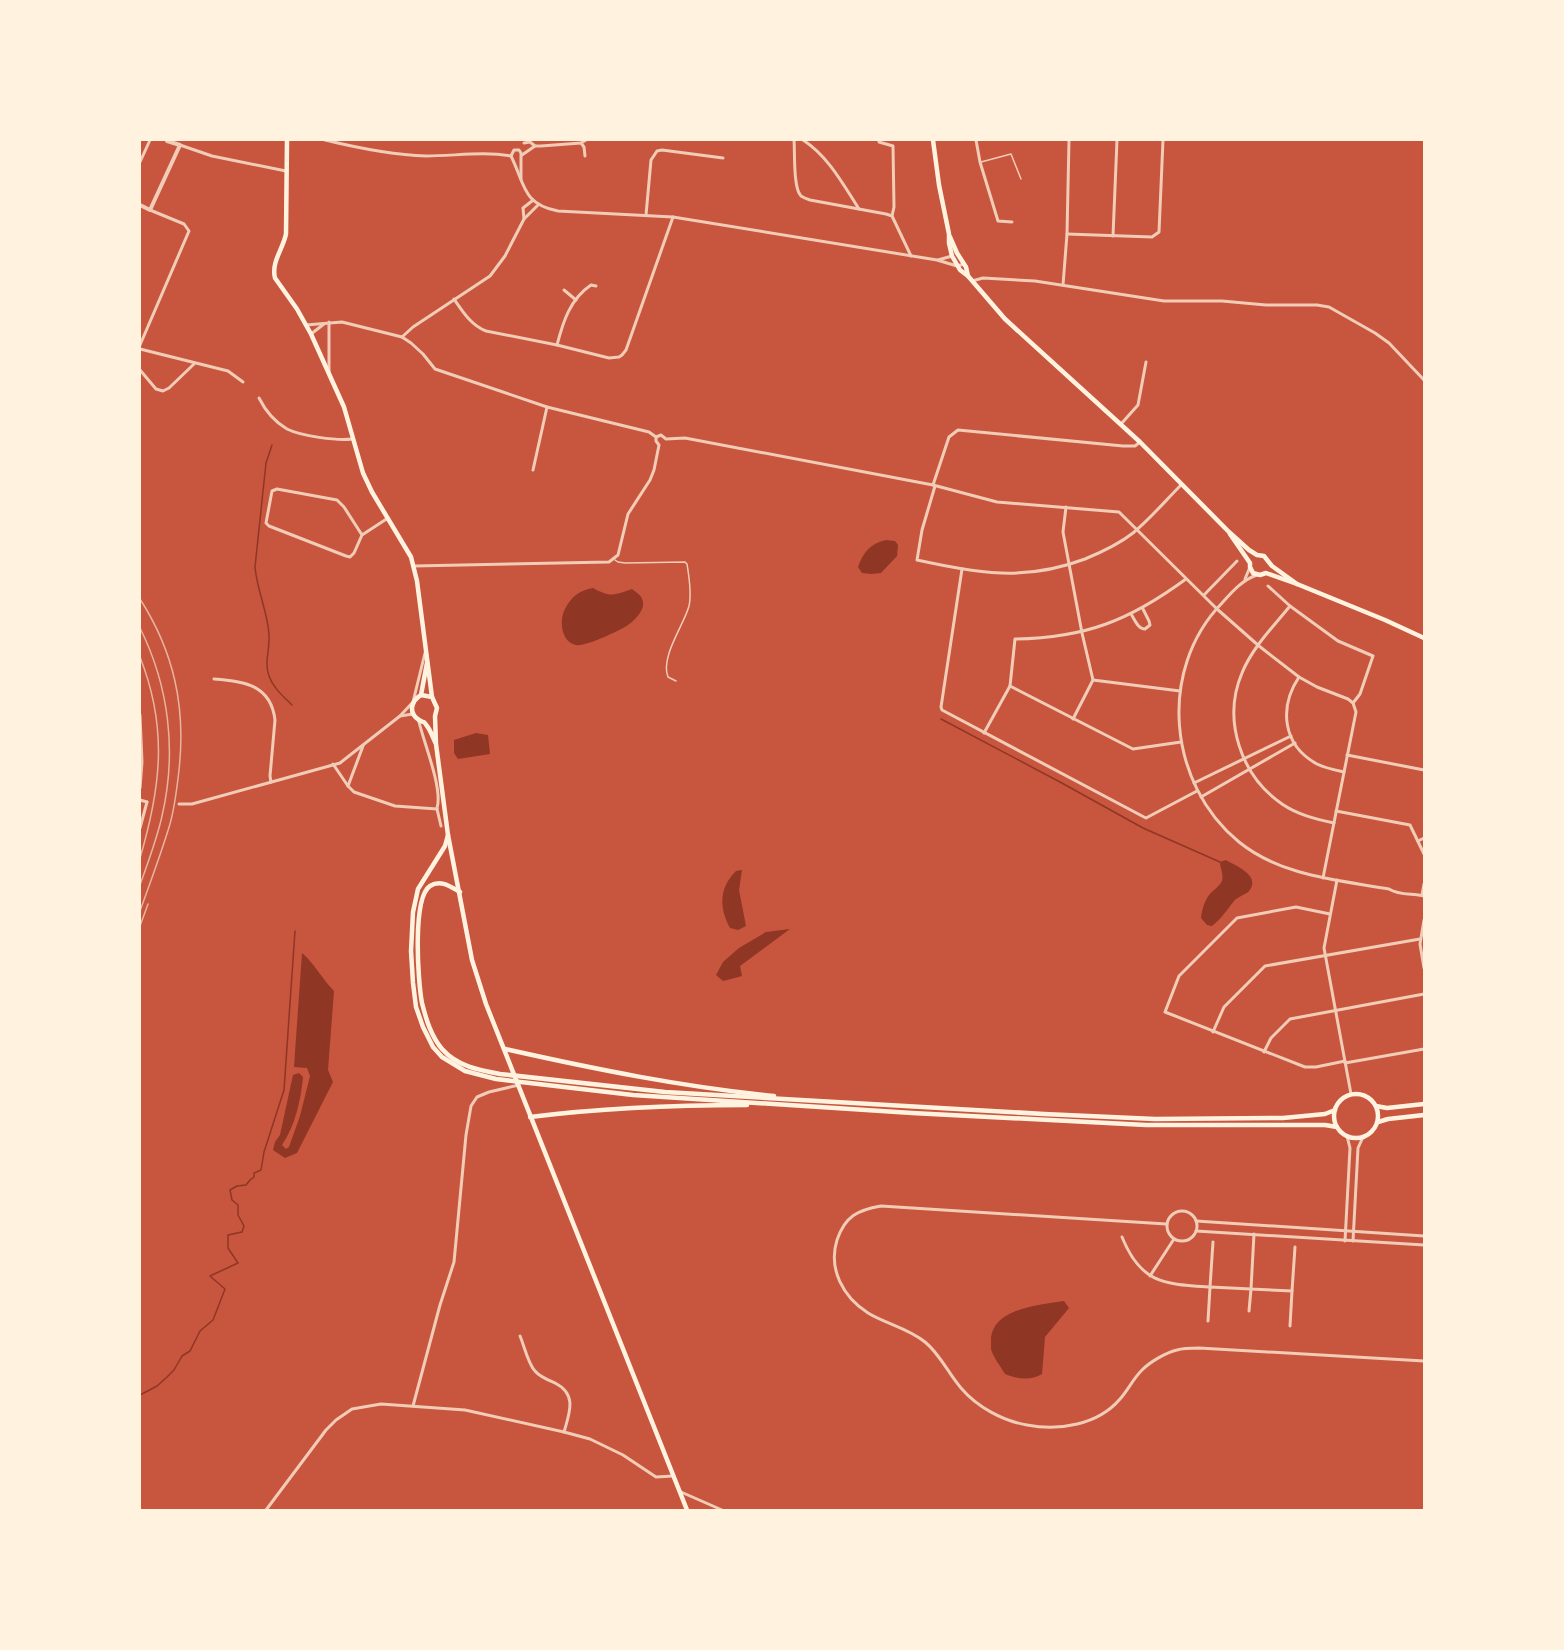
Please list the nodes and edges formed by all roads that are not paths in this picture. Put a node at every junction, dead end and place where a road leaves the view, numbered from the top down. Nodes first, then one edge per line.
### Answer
1 (150, 140) edge
2 (166, 140) edge
3 (287, 140) edge
4 (325, 140) edge
5 (586, 140) edge
6 (794, 140) edge
7 (803, 140) edge
8 (879, 140) edge
9 (933, 140) edge
10 (976, 140) edge
11 (1069, 140) edge
12 (1117, 140) edge
13 (1163, 140) edge
14 (525, 141) edge
15 (581, 143) junction
16 (180, 145) junction
17 (535, 146) junction
18 (517, 150) junction
19 (522, 156) junction
20 (585, 156) dead end
21 (512, 158) junction
22 (723, 158) dead end
23 (140, 162) edge
24 (980, 162) junction
25 (287, 171) junction
26 (521, 179) junction
27 (1021, 179) dead end
28 (532, 200) junction
29 (140, 205) edge
30 (538, 205) junction
31 (859, 209) junction
32 (150, 210) junction
33 (646, 215) junction
34 (892, 216) junction
35 (673, 217) junction
36 (524, 219) junction
37 (1012, 222) dead end
38 (1067, 234) junction
39 (1113, 236) junction
40 (955, 255) junction
41 (911, 256) junction
42 (937, 260) junction
43 (964, 264) junction
44 (957, 266) junction
45 (970, 279) junction
46 (1064, 285) junction
47 (596, 286) dead end
48 (564, 290) dead end
49 (454, 299) junction
50 (576, 300) junction
51 (327, 323) junction
52 (306, 325) junction
53 (311, 334) junction
54 (402, 338) junction
55 (557, 345) junction
56 (140, 347) edge
57 (1146, 362) dead end
58 (195, 363) junction
59 (140, 370) edge
60 (328, 372) junction
61 (1425, 380) edge
62 (243, 382) dead end
63 (259, 398) dead end
64 (547, 406) junction
65 (1121, 424) junction
66 (656, 437) junction
67 (353, 439) junction
68 (666, 439) junction
69 (1140, 442) junction
70 (659, 445) junction
71 (533, 470) dead end
72 (1182, 484) junction
73 (934, 485) junction
74 (1066, 507) junction
75 (388, 518) junction
76 (1137, 529) junction
77 (1229, 532) junction
78 (362, 535) junction
79 (1257, 555) junction
80 (614, 559) junction
81 (1238, 561) dead end
82 (1269, 562) junction
83 (1070, 564) junction
84 (1250, 565) junction
85 (414, 566) junction
86 (962, 569) junction
87 (1266, 573) junction
88 (1257, 575) junction
89 (1187, 579) junction
90 (1244, 581) junction
91 (1297, 584) junction
92 (1268, 586) dead end
93 (1204, 596) junction
94 (1290, 606) junction
95 (1142, 608) junction
96 (1217, 609) junction
97 (1131, 614) junction
98 (1082, 633) junction
99 (1425, 638) edge
100 (1259, 646) junction
101 (426, 651) junction
102 (427, 663) junction
103 (1299, 677) junction
104 (214, 679) dead end
105 (1093, 680) junction
106 (676, 681) dead end
107 (1010, 686) junction
108 (1180, 691) junction
109 (421, 696) junction
110 (432, 697) junction
111 (413, 702) junction
112 (1353, 703) junction
113 (413, 714) junction
114 (140, 715) edge
115 (400, 716) junction
116 (435, 716) junction
117 (1072, 719) junction
118 (421, 720) junction
119 (984, 733) junction
120 (1291, 736) junction
121 (1181, 742) junction
122 (1295, 743) junction
123 (436, 744) junction
124 (363, 745) junction
125 (1347, 755) junction
126 (1244, 759) junction
127 (333, 764) junction
128 (1251, 768) junction
129 (1425, 770) edge
130 (1344, 772) junction
131 (271, 782) junction
132 (1194, 783) junction
133 (348, 786) junction
134 (140, 788) edge
135 (1197, 790) junction
136 (1201, 797) junction
137 (140, 800) edge
138 (147, 802) junction
139 (179, 804) dead end
140 (141, 806) dead end
141 (437, 809) junction
142 (1336, 812) junction
143 (447, 820) junction
144 (1334, 823) junction
145 (140, 828) edge
146 (448, 835) junction
147 (1425, 838) edge
148 (1418, 841) junction
149 (1425, 854) edge
150 (1323, 878) junction
151 (1337, 880) junction
152 (1425, 884) edge
153 (460, 892) junction
154 (1423, 895) edge
155 (1330, 914) junction
156 (1425, 920) edge
157 (1420, 939) junction
158 (1325, 956) junction
159 (1425, 968) edge
160 (1425, 994) edge
161 (1335, 1010) junction
162 (1213, 1032) junction
163 (505, 1049) junction
164 (1425, 1049) edge
165 (1264, 1052) junction
166 (1345, 1062) junction
167 (519, 1085) junction
168 (1351, 1094) junction
169 (836, 1102) junction
170 (783, 1104) junction
171 (1425, 1104) edge
172 (1376, 1106) junction
173 (1335, 1110) junction
174 (1425, 1115) edge
175 (530, 1117) junction
176 (1377, 1122) junction
177 (1337, 1127) junction
178 (1347, 1136) junction
179 (1362, 1137) junction
180 (1196, 1221) junction
181 (1167, 1224) junction
182 (1196, 1231) junction
183 (1345, 1232) junction
184 (1353, 1232) junction
185 (1254, 1234) junction
186 (1122, 1236) dead end
187 (1425, 1236) edge
188 (1174, 1239) junction
189 (1345, 1240) junction
190 (1353, 1241) junction
191 (1213, 1242) dead end
192 (1425, 1245) edge
193 (1295, 1247) dead end
194 (1150, 1276) junction
195 (1210, 1287) junction
196 (1251, 1289) junction
197 (1292, 1291) junction
198 (1249, 1311) dead end
199 (1208, 1321) dead end
200 (1290, 1326) dead end
201 (520, 1336) dead end
202 (1425, 1361) edge
203 (413, 1406) junction
204 (564, 1432) junction
205 (673, 1476) junction
206 (681, 1492) junction
207 (266, 1510) edge
208 (687, 1510) edge
209 (722, 1510) edge

1 - 23 street
2 - 16 street
3 - 25 main road
4 - 21 street
5 - 15 street
6 - 31 street
7 - 31 street
8 - 34 street
9 - 40 main road
10 - 24 street
11 - 38 street
12 - 39 street
13 - 39 street
14 - 17 street
14 - 18 street
15 - 17 street
15 - 20 street
16 - 25 street
16 - 32 street
17 - 19 street
18 - 19 street
18 - 21 street
19 - 21 street
19 - 26 street
21 - 26 street
22 - 33 street
24 - 27 lane
24 - 37 street
25 - 52 main road
26 - 28 street
28 - 30 street
28 - 36 street
29 - 32 street
30 - 33 street
30 - 36 street
31 - 34 street
32 - 56 street
33 - 35 street
34 - 41 street
35 - 41 street
35 - 55 street
36 - 49 street
38 - 39 street
38 - 46 street
40 - 42 street
40 - 43 main road
40 - 44 main road
41 - 42 street
42 - 44 street
43 - 44 street
43 - 45 main road
44 - 45 main road
45 - 46 street
45 - 65 main road
46 - 61 street
47 - 50 street
48 - 50 street
49 - 54 street
49 - 55 street
50 - 55 street
51 - 52 street
51 - 53 street
51 - 54 street
51 - 60 street
52 - 53 main road
53 - 60 main road
54 - 64 street
56 - 58 street
57 - 65 street
58 - 59 street
58 - 62 street
60 - 67 main road
63 - 67 street
64 - 66 street
64 - 71 street
65 - 69 main road
66 - 68 street
66 - 70 street
67 - 75 main road
68 - 70 street
68 - 73 street
69 - 72 main road
69 - 73 street
70 - 80 street
72 - 76 street
72 - 77 main road
73 - 74 street
73 - 86 street
74 - 76 street
74 - 83 street
75 - 78 street
75 - 85 main road
76 - 83 street
76 - 89 street
77 - 79 main road
77 - 84 main road
78 - 78 street
79 - 82 main road
79 - 84 main road
80 - 85 street
80 - 106 lane
81 - 93 street
82 - 87 main road
82 - 91 main road
83 - 86 street
83 - 98 street
84 - 88 main road
84 - 90 street
85 - 101 main road
86 - 119 street
87 - 88 main road
87 - 91 main road
88 - 90 street
89 - 93 street
89 - 95 street
90 - 96 street
91 - 99 main road
92 - 94 street
93 - 96 street
94 - 100 street
94 - 112 street
95 - 97 street
95 - 97 street
96 - 100 street
96 - 108 street
97 - 98 street
98 - 105 street
98 - 107 street
100 - 103 street
100 - 126 street
101 - 102 main road
101 - 111 street
102 - 109 main road
102 - 110 main road
103 - 112 street
103 - 120 street
104 - 131 street
105 - 108 street
105 - 117 street
107 - 117 street
107 - 119 street
108 - 121 street
109 - 110 main road
109 - 111 main road
110 - 116 main road
111 - 113 main road
111 - 115 street
112 - 125 street
113 - 115 street
113 - 118 main road
114 - 134 street
115 - 124 street
116 - 118 main road
116 - 123 main road
117 - 121 street
118 - 123 main road
118 - 141 street
119 - 135 street
120 - 122 street
120 - 126 street
121 - 132 street
122 - 128 street
122 - 130 street
123 - 143 main road
124 - 127 street
124 - 133 street
125 - 129 street
125 - 130 street
126 - 128 street
126 - 132 street
127 - 131 street
127 - 133 street
128 - 136 street
128 - 144 street
130 - 142 street
131 - 139 street
132 - 135 street
133 - 141 street
135 - 136 street
136 - 150 street
137 - 138 street
138 - 140 street
138 - 145 street
141 - 143 street
142 - 144 street
142 - 148 street
143 - 146 main road
144 - 150 street
146 - 153 main road
146 - 170 main road
147 - 148 street
148 - 149 street
150 - 151 street
151 - 154 street
151 - 155 street
152 - 154 street
153 - 163 main road
153 - 169 main road
155 - 158 street
155 - 162 street
156 - 157 street
157 - 158 street
157 - 159 street
158 - 161 street
158 - 162 street
160 - 161 street
161 - 165 street
161 - 166 street
162 - 165 street
163 - 167 main road
163 - 169 main road
164 - 166 street
165 - 166 street
166 - 168 street
167 - 175 main road
167 - 203 street
168 - 172 main road
168 - 173 main road
169 - 173 main road
170 - 175 main road
170 - 177 main road
171 - 172 main road
172 - 176 main road
173 - 177 main road
174 - 176 main road
175 - 205 main road
176 - 179 main road
177 - 178 main road
178 - 179 main road
178 - 183 street
179 - 184 street
180 - 181 street
180 - 182 street
180 - 183 street
181 - 188 street
181 - 202 street
182 - 185 street
182 - 188 street
183 - 184 street
183 - 189 street
184 - 187 street
184 - 190 street
185 - 189 street
185 - 196 street
186 - 194 street
188 - 194 street
189 - 190 street
190 - 192 street
191 - 195 street
193 - 197 street
194 - 195 street
195 - 196 street
195 - 199 street
196 - 197 street
196 - 198 street
197 - 200 street
201 - 204 street
203 - 204 street
203 - 207 street
204 - 205 street
205 - 206 main road
206 - 208 main road
206 - 209 street

